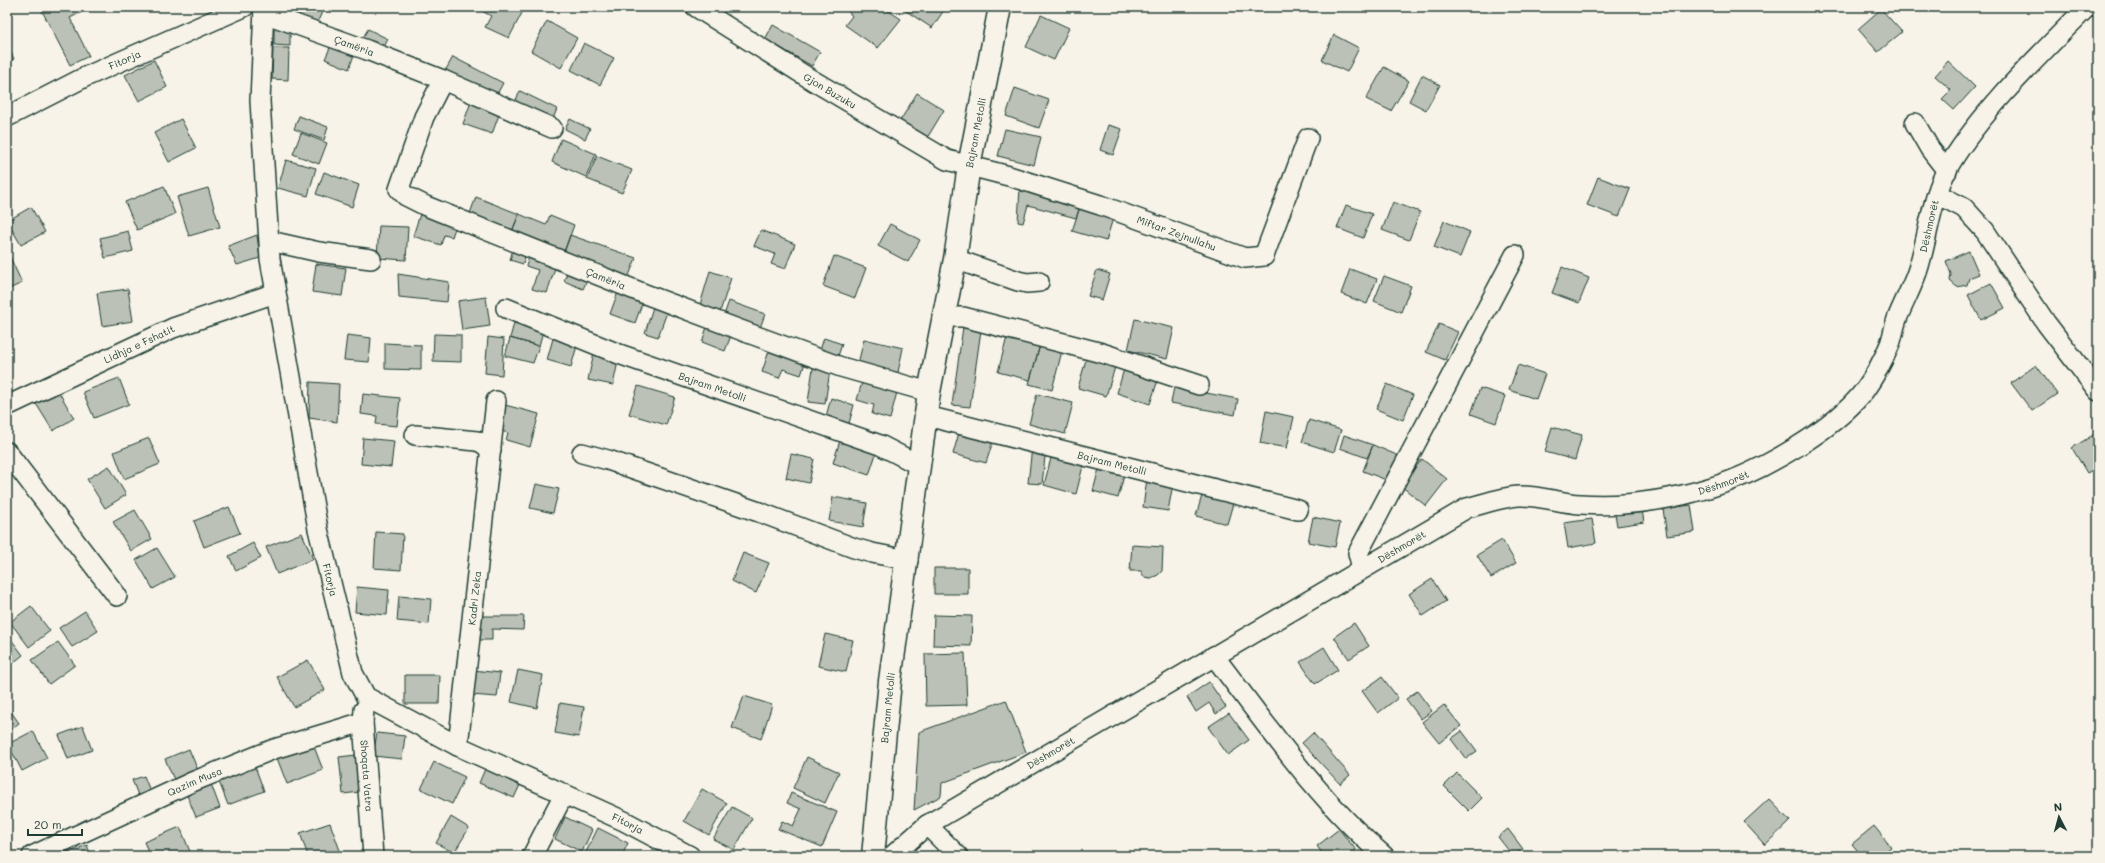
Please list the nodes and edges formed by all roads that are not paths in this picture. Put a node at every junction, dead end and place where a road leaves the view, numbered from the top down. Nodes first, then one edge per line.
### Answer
1 (244, 7) edge
2 (696, 7) edge
3 (1000, 7) edge
4 (2087, 7) edge
5 (264, 10) edge
6 (443, 80) junction
7 (7, 117) edge
8 (1915, 123) dead end
9 (552, 128) dead end
10 (1308, 138) dead end
11 (969, 166) junction
12 (1947, 171) junction
13 (1937, 194) junction
14 (270, 241) junction
15 (1515, 255) dead end
16 (371, 259) dead end
17 (955, 259) junction
18 (1039, 282) dead end
19 (275, 293) junction
20 (506, 308) dead end
21 (942, 318) junction
22 (1199, 384) dead end
23 (2098, 391) edge
24 (929, 392) junction
25 (496, 402) dead end
26 (7, 406) edge
27 (927, 416) junction
28 (415, 435) dead end
29 (491, 450) junction
30 (7, 452) edge
31 (582, 453) dead end
32 (919, 466) junction
33 (1298, 510) dead end
34 (908, 560) junction
35 (1362, 568) junction
36 (117, 596) dead end
37 (1214, 656) junction
38 (366, 697) junction
39 (363, 722) junction
40 (458, 746) junction
41 (564, 794) junction
42 (927, 825) junction
43 (32, 856) edge
44 (373, 856) edge
45 (532, 856) edge
46 (690, 856) edge
47 (873, 856) edge
48 (892, 856) edge
49 (958, 856) edge
50 (1384, 856) edge

1 - 7 street, Fitorja
2 - 11 street, Gjon Buzuku
3 - 11 main road, Bajram Metolli
4 - 12 street, Dëshmorët
5 - 6 street, Çamëria
5 - 14 street, Fitorja
6 - 9 street, Çamëria
6 - 24 street, Çamëria
8 - 12 street
10 - 11 street, Miftar Zejnullahu
11 - 17 main road, Bajram Metolli
12 - 13 street, Dëshmorët
13 - 23 street, Dëshmorët
13 - 35 street, Dëshmorët
14 - 16 street
14 - 19 street, Fitorja
15 - 35 street
17 - 18 street
17 - 21 main road, Bajram Metolli
19 - 26 street, Lidhja e Fshatit
19 - 38 street, Fitorja
20 - 32 street, Bajram Metolli
21 - 22 street
21 - 24 main road, Bajram Metolli
24 - 27 main road, Bajram Metolli
25 - 29 street, Kadri Zeka
27 - 32 main road, Bajram Metolli
27 - 33 street, Bajram Metolli
28 - 29 street
29 - 40 street, Kadri Zeka
30 - 36 street
31 - 34 street
32 - 34 main road, Bajram Metolli
34 - 47 main road, Bajram Metolli
35 - 37 street, Dëshmorët
37 - 42 street, Dëshmorët
37 - 50 street
38 - 39 street, Shoqata Vatra
38 - 40 street, Fitorja
39 - 43 street, Qazim Musa
39 - 44 street, Shoqata Vatra
40 - 41 street, Fitorja
41 - 45 street
41 - 46 street, Fitorja
42 - 48 street, Dëshmorët
42 - 49 street

